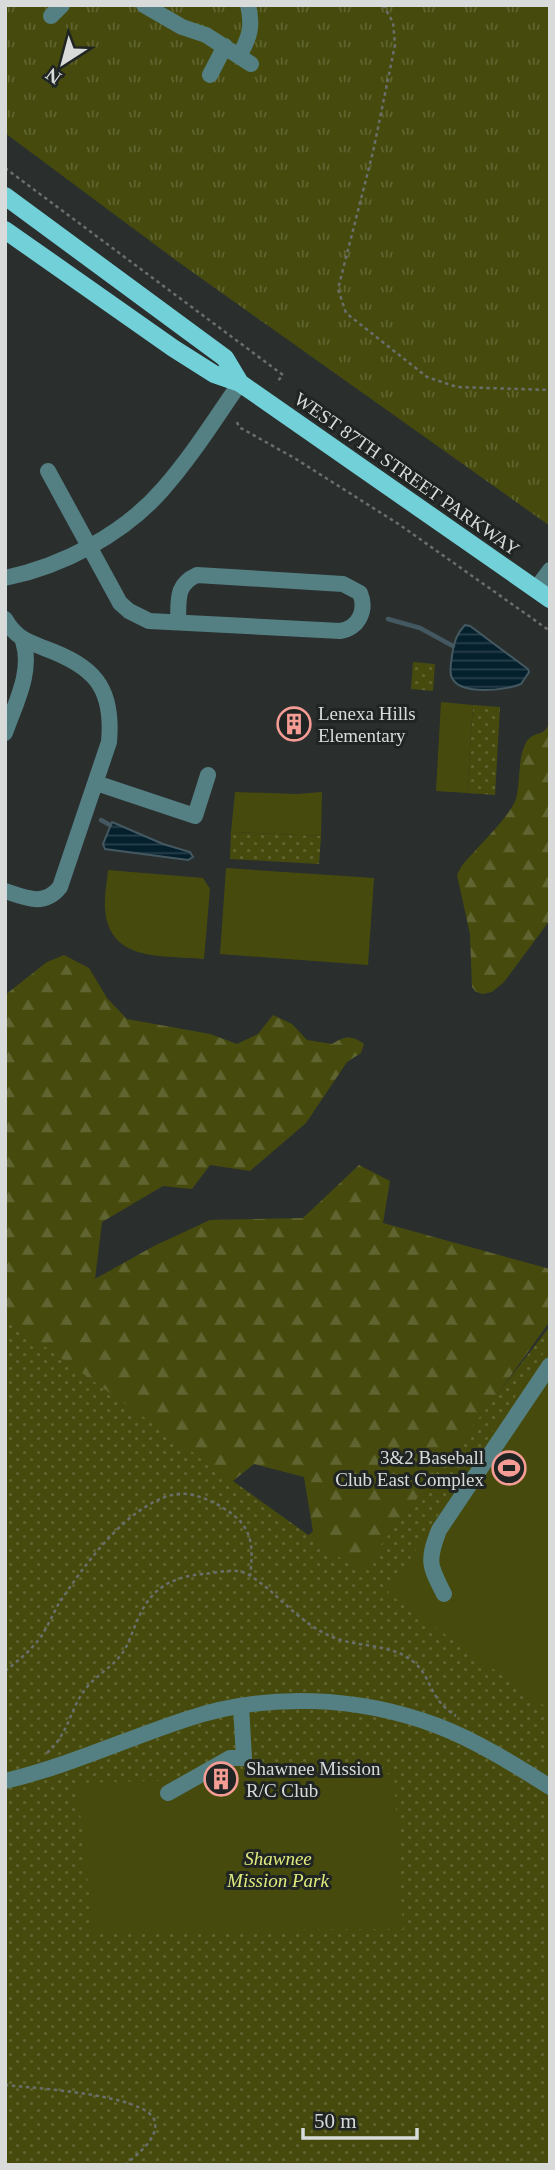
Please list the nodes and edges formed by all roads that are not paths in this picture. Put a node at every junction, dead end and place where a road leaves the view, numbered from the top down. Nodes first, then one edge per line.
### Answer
1 (144, 5) edge
2 (248, 5) edge
3 (165, 11) edge
4 (225, 46) junction
5 (210, 75) dead end
6 (5, 196) edge
7 (5, 230) edge
8 (240, 383) junction
9 (48, 471) dead end
10 (88, 547) junction
11 (550, 570) edge
12 (5, 578) edge
13 (543, 594) edge
14 (5, 619) edge
15 (178, 621) junction
16 (23, 640) junction
17 (5, 733) edge
18 (208, 775) dead end
19 (96, 783) junction
20 (5, 891) edge
21 (550, 1365) edge
22 (444, 1594) dead end
23 (241, 1706) junction
24 (5, 1781) edge
25 (550, 1787) edge
26 (168, 1793) dead end

1 - 3 street
2 - 4 street
3 - 4 street
4 - 5 street
6 - 8 main road, WEST 87TH STREET PARKWAY
7 - 8 main road, WEST 87TH STREET PARKWAY
8 - 10 street
8 - 13 main road, WEST 87TH STREET PARKWAY
9 - 10 street
10 - 12 street
10 - 15 street
11 - 13 street
14 - 16 street
15 - 15 street
16 - 17 street
16 - 19 street
18 - 19 street
19 - 20 street
21 - 22 street
23 - 24 street
23 - 25 street
23 - 26 street

